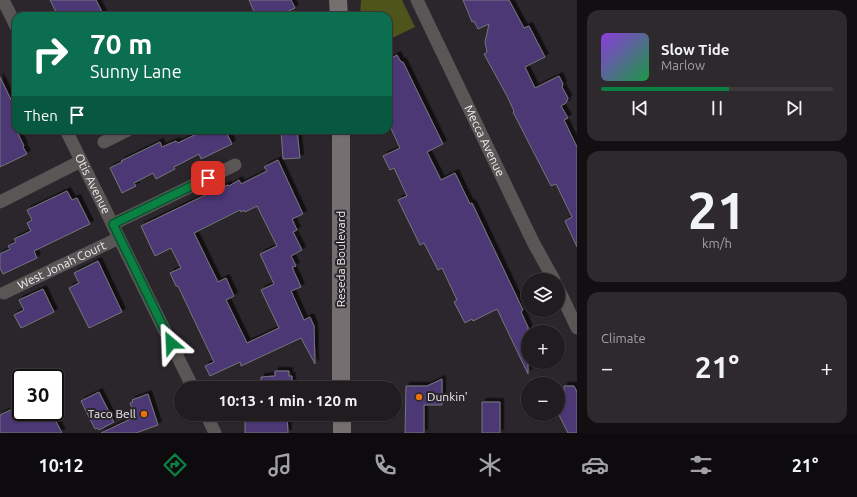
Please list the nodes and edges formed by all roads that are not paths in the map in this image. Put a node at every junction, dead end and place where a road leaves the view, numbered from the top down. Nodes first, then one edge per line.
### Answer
1 (3, 0) edge
2 (338, 0) edge
3 (417, 0) edge
4 (339, 12) edge
5 (12, 18) edge
6 (68, 134) edge
7 (120, 134) edge
8 (341, 134) edge
9 (104, 142) dead end
10 (81, 161) junction
11 (235, 165) dead end
12 (0, 202) edge
13 (113, 224) junction
14 (119, 238) junction
15 (550, 273) edge
16 (4, 293) dead end
17 (565, 303) edge
18 (577, 328) edge
19 (190, 381) edge
20 (341, 381) edge
21 (209, 421) edge
22 (342, 421) edge
23 (215, 433) edge
24 (342, 433) edge

1 - 5 street
2 - 4 main road
3 - 15 street, Mecca Avenue
6 - 10 street, Otis Avenue
7 - 9 street
8 - 20 main road, Reseda Boulevard
10 - 12 street
10 - 13 street, Otis Avenue
11 - 13 street
13 - 14 street, Otis Avenue
14 - 16 street, West Jonah Court
14 - 19 street, Otis Avenue
17 - 18 street
21 - 23 street
22 - 24 main road

